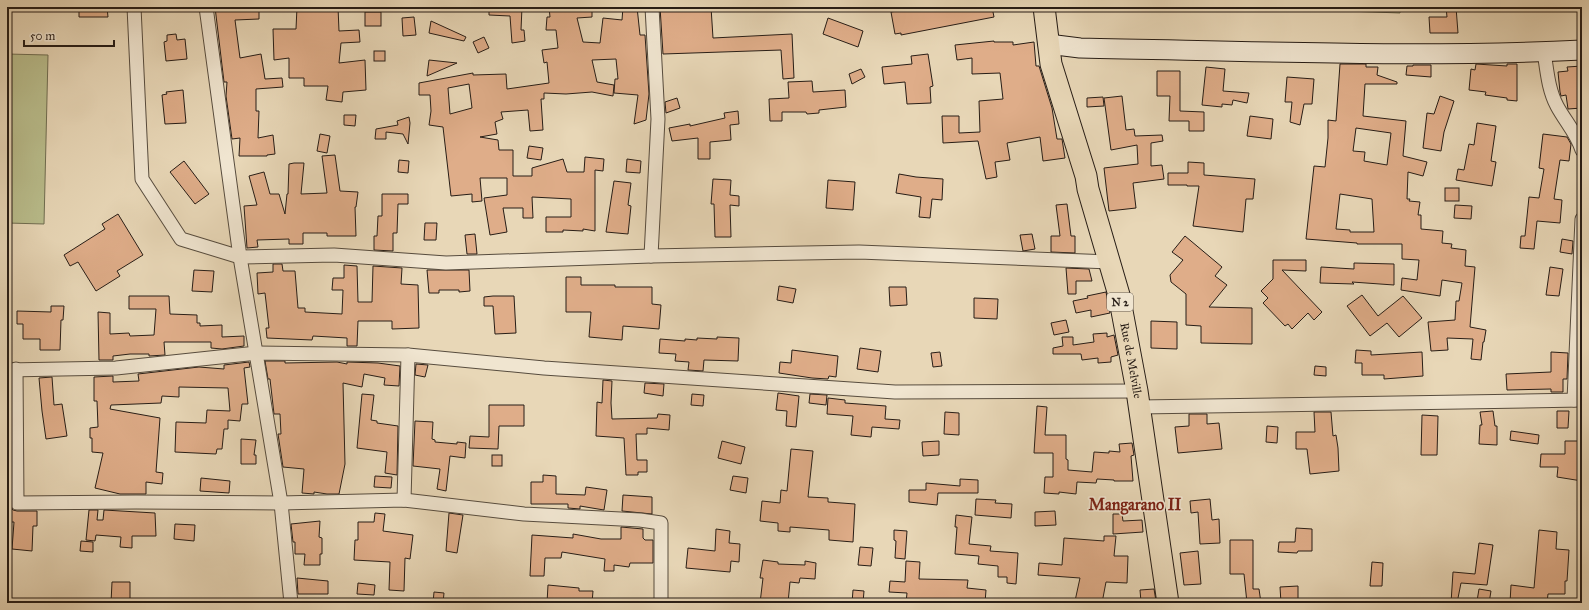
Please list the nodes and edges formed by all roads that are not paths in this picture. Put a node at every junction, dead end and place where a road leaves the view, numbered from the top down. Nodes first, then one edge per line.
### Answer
1 (134, 7) edge
2 (206, 7) edge
3 (652, 7) edge
4 (1044, 7) edge
5 (1048, 44) junction
6 (1582, 50) edge
7 (1544, 52) junction
8 (1576, 127) edge
9 (1582, 150) edge
10 (1582, 219) edge
11 (652, 256) junction
12 (240, 257) junction
13 (1110, 262) junction
14 (257, 353) junction
15 (408, 355) junction
16 (12, 369) edge
17 (1138, 399) junction
18 (1578, 400) edge
19 (404, 500) junction
20 (281, 503) junction
21 (291, 603) edge
22 (661, 603) edge
23 (1168, 603) edge

1 - 12 street
2 - 12 street
3 - 11 street
4 - 5 main road, Rue de Melville / N 2
5 - 7 street
5 - 13 main road, Rue de Melville / N 2
6 - 7 street
7 - 8 street
8 - 9 street
10 - 18 street
11 - 12 street
11 - 13 street
12 - 14 street
13 - 17 main road, Rue de Melville / N 2
14 - 15 street
14 - 16 street
14 - 20 street
15 - 17 street
15 - 19 street
16 - 20 street
17 - 18 street
17 - 23 main road, Rue de Melville / N 2
19 - 20 street
19 - 22 street
20 - 21 street

